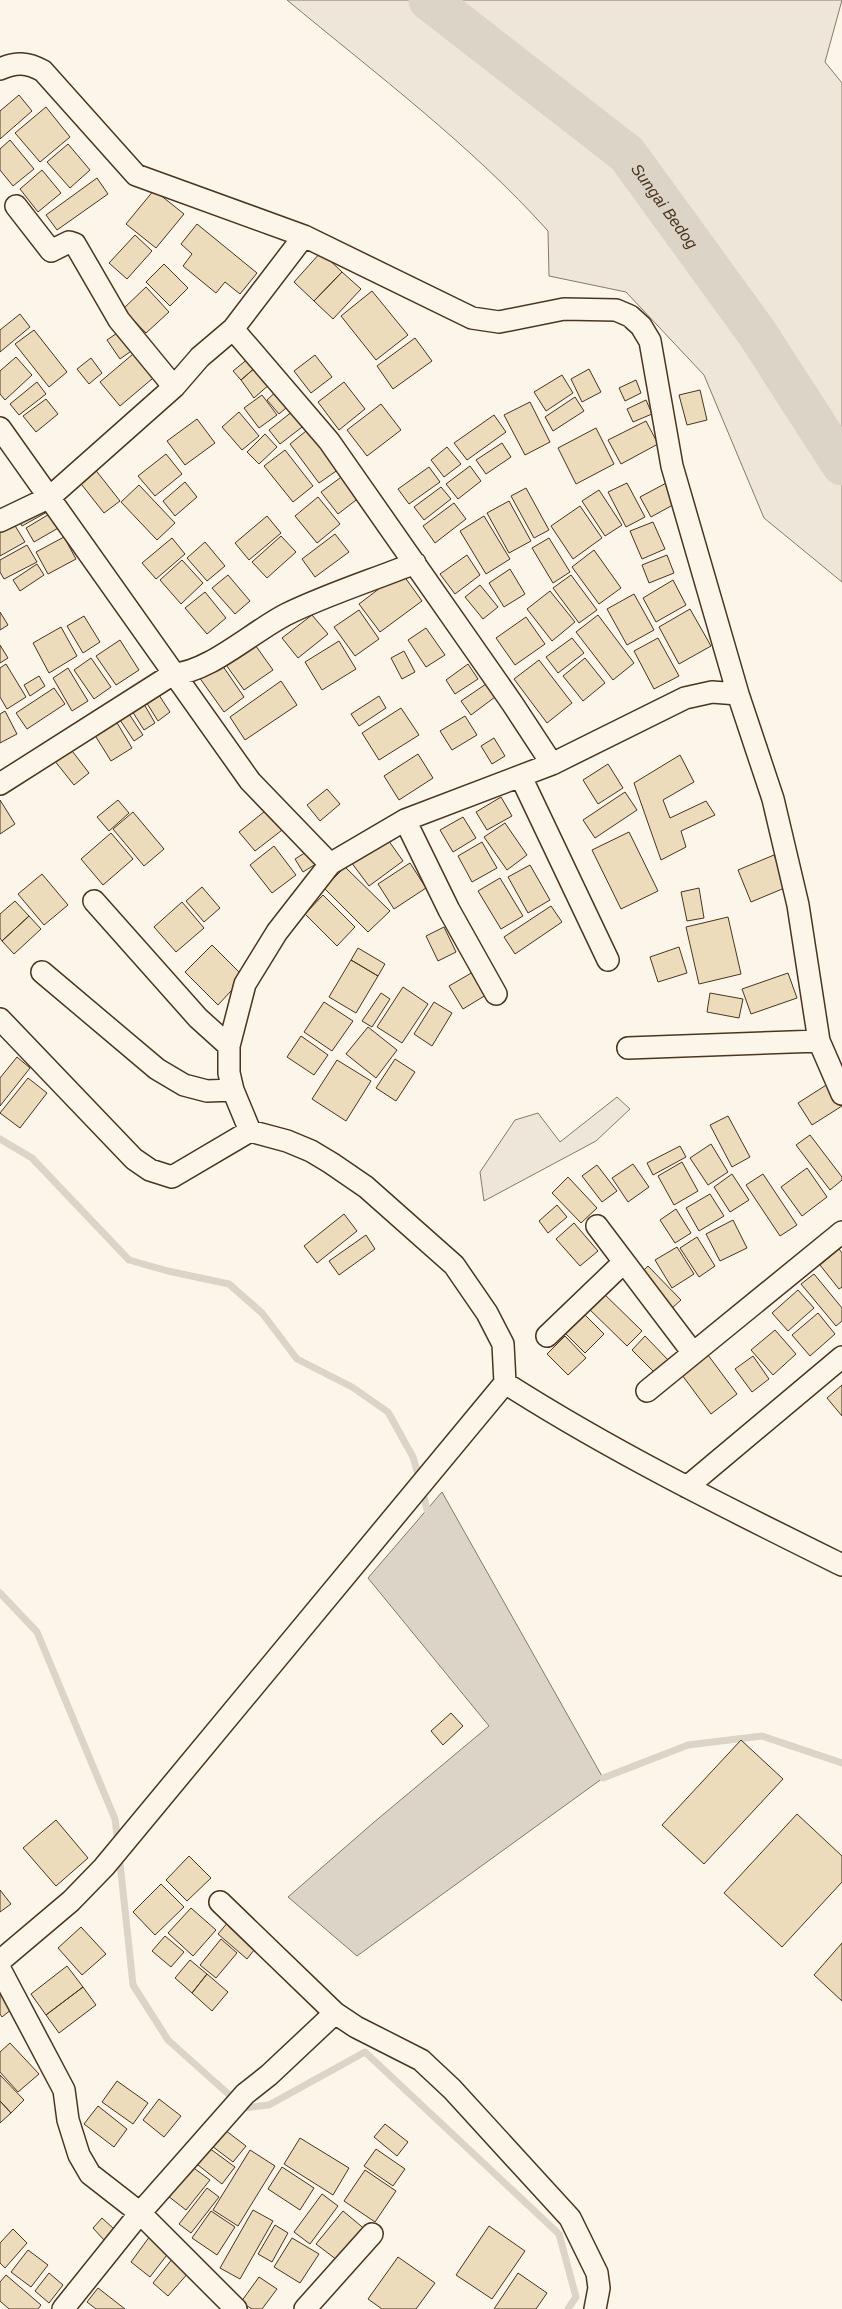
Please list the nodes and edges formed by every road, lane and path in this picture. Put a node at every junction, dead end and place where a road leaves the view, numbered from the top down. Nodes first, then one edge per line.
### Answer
1 (0, 69) edge
2 (16, 206) dead end
3 (304, 236) junction
4 (233, 329) junction
5 (174, 387) junction
6 (0, 428) edge
7 (50, 497) junction
8 (0, 521) edge
9 (415, 563) junction
10 (173, 674) junction
11 (738, 694) junction
12 (552, 764) junction
13 (521, 777) junction
14 (0, 784) edge
15 (405, 820) junction
16 (330, 864) junction
17 (94, 901) dead end
18 (608, 960) dead end
19 (42, 972) dead end
20 (496, 994) dead end
21 (0, 1019) edge
22 (819, 1041) junction
23 (229, 1046) junction
24 (628, 1048) dead end
25 (233, 1090) junction
26 (842, 1094) edge
27 (250, 1131) junction
28 (597, 1226) dead end
29 (842, 1232) edge
30 (623, 1263) junction
31 (547, 1336) dead end
32 (693, 1353) junction
33 (842, 1358) edge
34 (505, 1383) junction
35 (647, 1391) dead end
36 (687, 1487) junction
37 (842, 1565) edge
38 (220, 1902) dead end
39 (0, 1961) edge
40 (0, 1969) edge
41 (335, 2013) junction
42 (140, 2214) junction
43 (372, 2234) dead end
44 (63, 2309) edge
45 (236, 2309) edge
46 (305, 2309) edge
47 (595, 2309) edge

1 - 3 street
2 - 5 street
3 - 4 street
3 - 11 street
4 - 5 street
4 - 9 street
5 - 7 street
6 - 7 street
7 - 8 street
7 - 10 street
9 - 10 street
9 - 12 street
10 - 14 street
10 - 16 street
11 - 12 street
11 - 22 street
12 - 13 street
13 - 15 street
13 - 18 street
15 - 16 street
15 - 20 street
16 - 23 street
17 - 23 street
19 - 25 street
21 - 27 street
22 - 24 street
22 - 26 street
23 - 25 street
25 - 27 street
27 - 34 street
28 - 30 street
29 - 32 street
30 - 31 street
30 - 32 street
32 - 35 street
33 - 36 street
34 - 36 street
34 - 39 street
36 - 37 street
38 - 41 street
40 - 42 street
41 - 42 street
41 - 47 street
42 - 44 street
42 - 45 street
43 - 46 street

